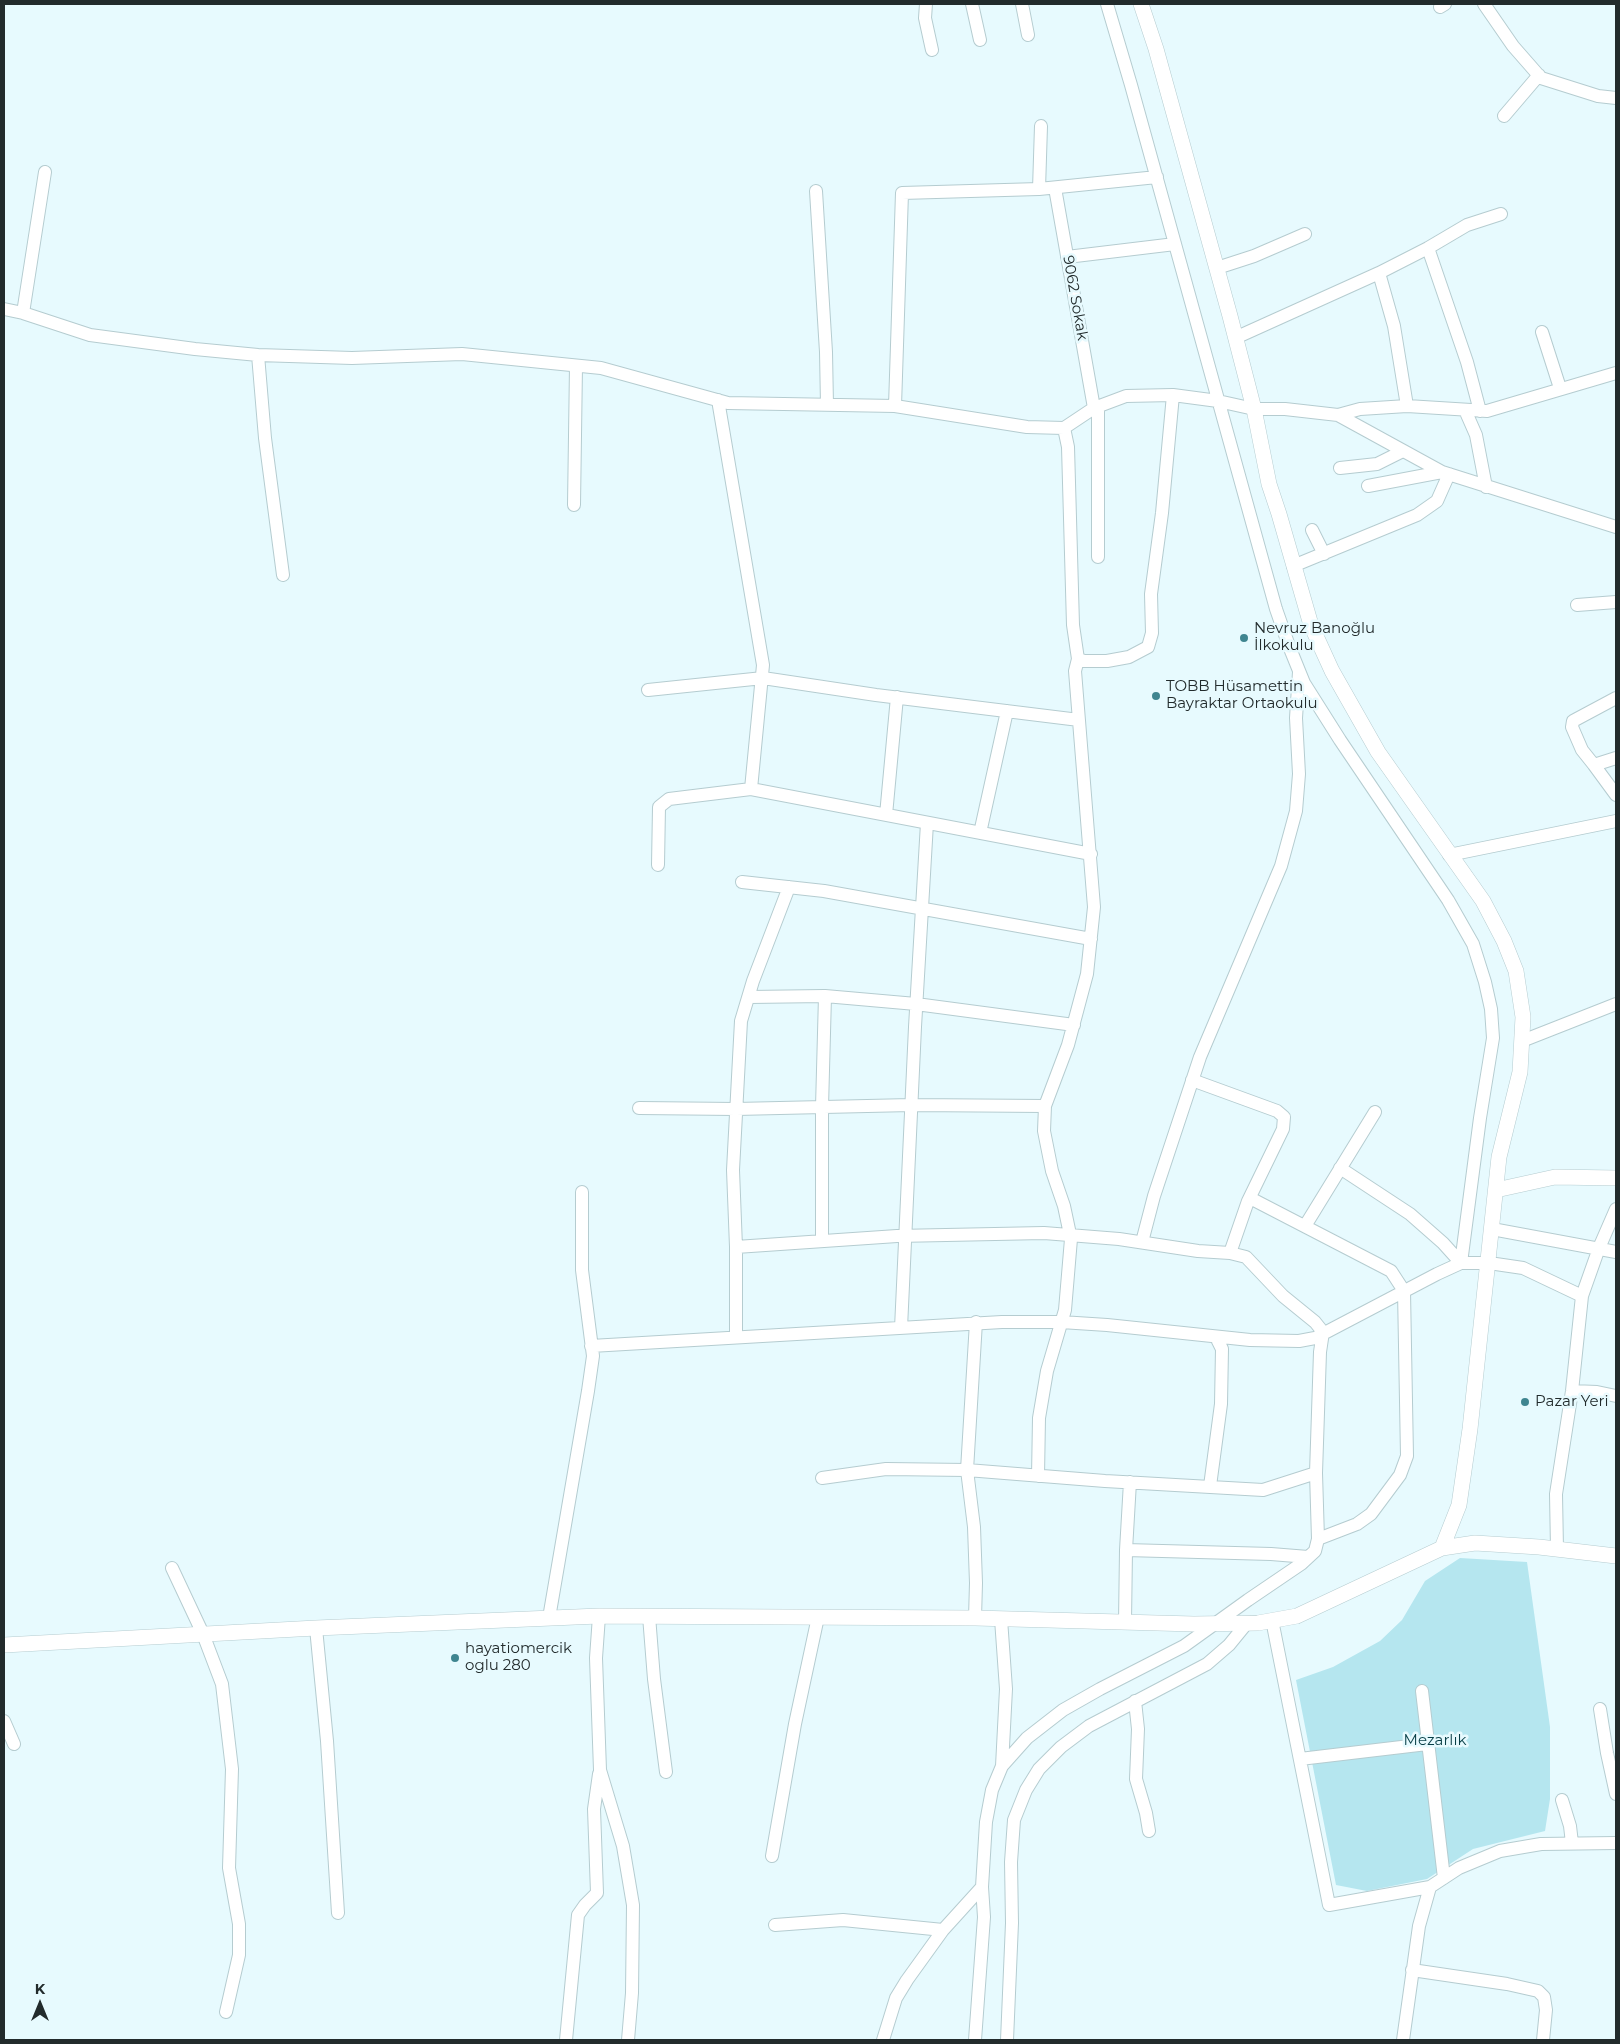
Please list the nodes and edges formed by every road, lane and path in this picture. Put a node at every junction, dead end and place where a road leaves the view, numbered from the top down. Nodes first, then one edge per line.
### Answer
1 (926, 4) edge
2 (972, 4) edge
3 (1022, 4) edge
4 (1107, 4) edge
5 (1141, 4) edge
6 (1484, 4) edge
7 (1028, 35) dead end
8 (980, 40) dead end
9 (932, 50) dead end
10 (1539, 75) junction
11 (1616, 98) edge
12 (1504, 116) dead end
13 (1040, 126) dead end
14 (45, 172) dead end
15 (1157, 177) junction
16 (1054, 188) junction
17 (1039, 189) junction
18 (816, 191) dead end
19 (1501, 214) dead end
20 (1305, 234) dead end
21 (1175, 244) junction
22 (1428, 248) junction
23 (1067, 257) junction
24 (1216, 268) junction
25 (1379, 273) junction
26 (4, 308) edge
27 (23, 313) junction
28 (1542, 332) dead end
29 (1235, 338) junction
30 (258, 355) junction
31 (576, 366) junction
32 (1616, 373) edge
33 (1560, 388) junction
34 (1173, 395) junction
35 (718, 400) junction
36 (1218, 401) junction
37 (827, 405) junction
38 (895, 406) junction
39 (1407, 406) junction
40 (1096, 407) junction
41 (1254, 409) junction
42 (1465, 410) junction
43 (1480, 411) junction
44 (1338, 415) junction
45 (1064, 428) junction
46 (1403, 451) junction
47 (1340, 468) dead end
48 (1445, 473) junction
49 (1368, 486) dead end
50 (1486, 487) junction
51 (574, 505) dead end
52 (1616, 527) edge
53 (1312, 530) dead end
54 (1324, 554) junction
55 (1098, 557) dead end
56 (1293, 566) junction
57 (283, 575) dead end
58 (1616, 602) edge
59 (1577, 605) dead end
60 (1078, 658) junction
61 (1299, 670) junction
62 (763, 678) junction
63 (648, 690) dead end
64 (897, 697) junction
65 (1616, 698) edge
66 (1007, 711) junction
67 (1078, 720) junction
68 (1616, 758) edge
69 (1594, 765) junction
70 (751, 789) junction
71 (1616, 795) edge
72 (886, 815) junction
73 (1616, 821) edge
74 (927, 823) junction
75 (980, 833) junction
76 (1091, 854) junction
77 (1450, 855) junction
78 (658, 865) dead end
79 (742, 882) dead end
80 (789, 888) junction
81 (922, 909) junction
82 (1090, 940) junction
83 (825, 996) junction
84 (749, 997) junction
85 (916, 1004) junction
86 (1616, 1004) edge
87 (1074, 1025) junction
88 (1522, 1041) junction
89 (1192, 1080) junction
90 (911, 1105) junction
91 (1045, 1106) junction
92 (822, 1107) junction
93 (639, 1108) dead end
94 (736, 1109) junction
95 (1375, 1112) dead end
96 (1340, 1168) junction
97 (1616, 1178) edge
98 (1496, 1190) junction
99 (582, 1192) dead end
100 (1250, 1198) junction
101 (1616, 1209) edge
102 (1305, 1226) junction
103 (1492, 1229) junction
104 (1070, 1235) junction
105 (906, 1236) junction
106 (822, 1241) junction
107 (1142, 1242) junction
108 (736, 1246) junction
109 (1599, 1248) junction
110 (1616, 1252) edge
111 (1230, 1254) junction
112 (1461, 1263) junction
113 (1489, 1263) junction
114 (1404, 1292) junction
115 (1582, 1296) junction
116 (976, 1322) junction
117 (1061, 1322) junction
118 (901, 1328) junction
119 (1323, 1332) junction
120 (1216, 1336) junction
121 (736, 1337) junction
122 (591, 1346) junction
123 (1572, 1391) junction
124 (1616, 1396) edge
125 (967, 1470) junction
126 (1316, 1473) junction
127 (1038, 1476) junction
128 (822, 1478) dead end
129 (1130, 1482) junction
130 (1210, 1486) junction
131 (1318, 1539) junction
132 (1442, 1548) junction
133 (1557, 1549) junction
134 (1126, 1550) junction
135 (1616, 1556) edge
136 (1308, 1557) junction
137 (172, 1568) dead end
138 (599, 1616) junction
139 (648, 1616) junction
140 (818, 1617) junction
141 (549, 1618) junction
142 (976, 1618) junction
143 (1001, 1619) junction
144 (1272, 1620) junction
145 (1125, 1622) junction
146 (1247, 1623) junction
147 (1214, 1624) junction
148 (316, 1628) junction
149 (203, 1634) junction
150 (4, 1645) edge
151 (1422, 1691) dead end
152 (1135, 1701) junction
153 (1600, 1709) dead end
154 (4, 1721) edge
155 (14, 1744) dead end
156 (1427, 1744) junction
157 (1300, 1759) junction
158 (1002, 1766) junction
159 (600, 1770) junction
160 (666, 1772) dead end
161 (1616, 1794) edge
162 (1562, 1800) dead end
163 (1149, 1831) dead end
164 (1616, 1842) edge
165 (1572, 1843) junction
166 (772, 1856) dead end
167 (1444, 1878) junction
168 (982, 1886) junction
169 (1430, 1887) junction
170 (338, 1913) dead end
171 (775, 1924) dead end
172 (943, 1930) junction
173 (1412, 1970) junction
174 (226, 2012) dead end
175 (566, 2040) edge
176 (628, 2040) edge
177 (882, 2040) edge
178 (975, 2040) edge
179 (1007, 2040) edge
180 (1403, 2040) edge
181 (1543, 2040) edge

1 - 9 street
2 - 8 street
3 - 7 street
4 - 15 street
5 - 24 main road
6 - 10 street
10 - 11 street
10 - 12 street
13 - 17 street
14 - 27 street
15 - 16 street
15 - 21 street
16 - 17 street
16 - 23 street, 9062 Sokak
17 - 38 street
18 - 37 street
19 - 22 street
20 - 24 street
21 - 23 street
21 - 36 street
22 - 25 street
22 - 43 street
23 - 40 street, 9062 Sokak
24 - 29 main road
25 - 29 street
25 - 39 street
26 - 27 street
27 - 30 street
28 - 33 street
29 - 41 main road
30 - 31 street
30 - 57 street
31 - 35 street
31 - 51 street
32 - 33 street
33 - 43 street
34 - 36 street
34 - 40 street
34 - 60 street
35 - 37 street
35 - 62 street
36 - 41 street
36 - 61 street
37 - 38 street
38 - 45 street
39 - 42 street
39 - 44 street
40 - 45 street
40 - 55 street, 9062 Sokak
41 - 44 street
41 - 56 main road
42 - 43 street
42 - 50 street
44 - 46 street
45 - 60 street
46 - 47 street
46 - 48 street
48 - 49 street
48 - 50 street
48 - 54 street
50 - 52 street
53 - 54 street
54 - 56 street
56 - 77 main road
58 - 59 street
60 - 67 street
61 - 89 street
61 - 112 street
62 - 63 street
62 - 64 street
62 - 70 street
64 - 66 street
64 - 72 street
65 - 69 street
66 - 67 street
66 - 75 street
67 - 76 street
68 - 69 street
69 - 71 street
70 - 72 street
70 - 78 street
72 - 74 street
73 - 77 street
74 - 75 street
74 - 81 street
75 - 76 street
76 - 82 street
77 - 88 main road
79 - 80 street
80 - 81 street
80 - 84 street
81 - 82 street
81 - 85 street
82 - 87 street
83 - 84 street
83 - 85 street
83 - 92 street
84 - 94 street
85 - 87 street
85 - 90 street
86 - 88 street
87 - 91 street
88 - 98 main road
89 - 100 street
89 - 107 street
90 - 91 street
90 - 92 street
90 - 105 street
91 - 104 street
92 - 94 street
92 - 106 street
93 - 94 street
94 - 108 street
95 - 96 street
96 - 102 street
96 - 112 street
97 - 98 main road
98 - 103 main road
99 - 122 street
100 - 102 street
100 - 111 street
101 - 109 street
102 - 114 street
103 - 109 street
103 - 113 main road
104 - 105 street
104 - 107 street
104 - 117 street
105 - 106 street
105 - 118 street
106 - 108 street
107 - 111 street
108 - 121 street
109 - 110 street
109 - 115 street
111 - 119 street
112 - 113 street
112 - 114 street
113 - 115 street
113 - 132 main road
114 - 119 street
114 - 131 street
115 - 123 street
116 - 117 street
116 - 118 street
116 - 125 street
117 - 120 street
117 - 127 street
118 - 121 street
119 - 120 street
119 - 126 street
120 - 130 street
121 - 122 street
122 - 141 street
123 - 124 street
123 - 133 street
125 - 127 street
125 - 128 street
125 - 142 street
126 - 130 street
126 - 131 street
127 - 129 street
129 - 130 street
129 - 134 street
131 - 136 street
132 - 133 main road
132 - 144 main road
133 - 135 main road
134 - 136 street
134 - 145 street
136 - 147 street
137 - 149 street
138 - 139 main road
138 - 141 main road
138 - 159 street
139 - 140 main road
139 - 160 street
140 - 142 main road
140 - 166 street
141 - 148 main road
142 - 143 main road
143 - 145 main road
143 - 158 street
144 - 146 main road
144 - 157 street
145 - 147 main road
146 - 147 main road
146 - 152 street
147 - 158 street
148 - 149 main road
148 - 170 street
149 - 150 main road
149 - 174 street
151 - 156 street
152 - 163 street
152 - 179 street
153 - 161 street
154 - 155 street
156 - 157 street
156 - 167 street
157 - 169 street
158 - 168 street
159 - 175 street
159 - 176 street
162 - 165 street
164 - 165 street
165 - 167 street
167 - 169 street
168 - 172 street
168 - 178 street
169 - 173 street
171 - 172 street
172 - 177 street
173 - 180 street
173 - 181 street

